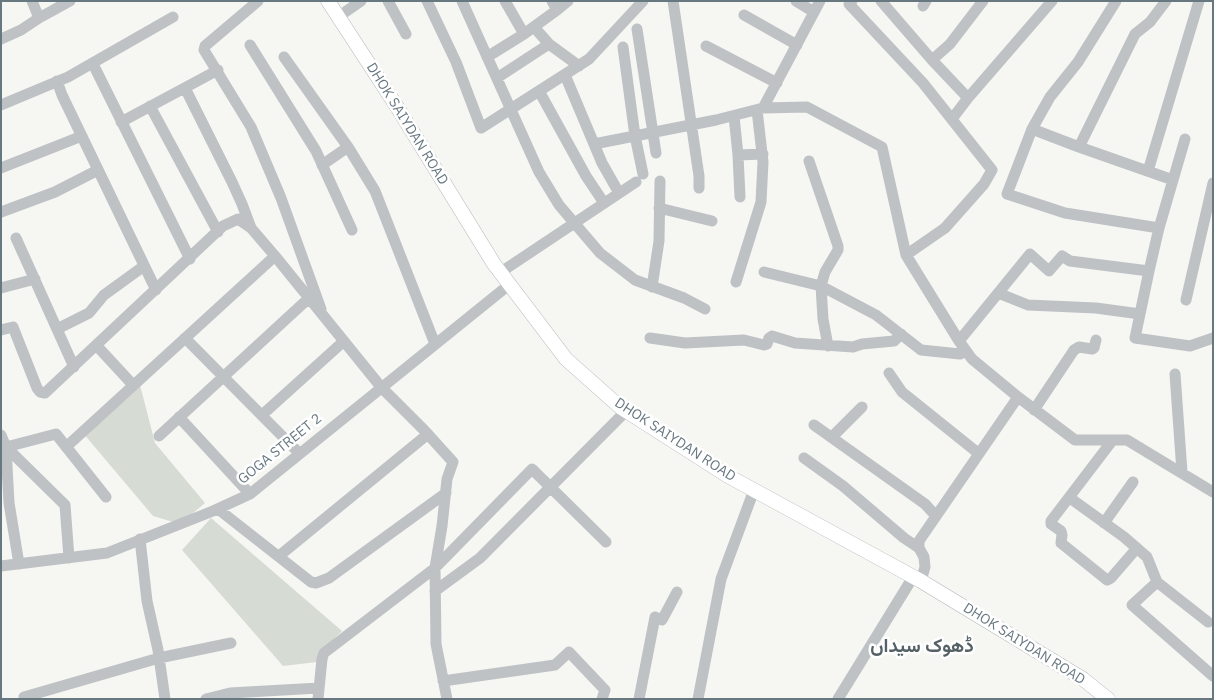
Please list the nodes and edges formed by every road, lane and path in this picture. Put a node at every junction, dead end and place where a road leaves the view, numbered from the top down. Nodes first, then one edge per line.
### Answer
1 (32, 1) edge
2 (70, 1) edge
3 (258, 1) edge
4 (328, 1) edge
5 (361, 1) edge
6 (388, 1) edge
7 (427, 1) edge
8 (462, 1) edge
9 (505, 1) edge
10 (568, 1) edge
11 (643, 1) edge
12 (673, 1) edge
13 (796, 1) edge
14 (820, 1) edge
15 (852, 1) edge
16 (881, 1) edge
17 (983, 1) edge
18 (1052, 1) edge
19 (1116, 1) edge
20 (1166, 1) edge
21 (1199, 1) edge
22 (554, 6) edge
23 (814, 12) junction
24 (744, 15) dead end
25 (173, 17) dead end
26 (338, 17) junction
27 (39, 18) junction
28 (637, 29) dead end
29 (529, 30) junction
30 (406, 34) dead end
31 (1, 39) edge
32 (250, 44) dead end
33 (549, 44) junction
34 (797, 45) junction
35 (706, 46) dead end
36 (623, 48) dead end
37 (284, 57) dead end
38 (487, 57) junction
39 (932, 60) junction
40 (92, 64) junction
41 (579, 66) junction
42 (218, 70) junction
43 (564, 75) junction
44 (497, 78) junction
45 (58, 82) junction
46 (777, 83) junction
47 (185, 88) junction
48 (539, 91) junction
49 (968, 98) junction
50 (1, 105) edge
51 (150, 106) junction
52 (511, 108) junction
53 (760, 109) junction
54 (734, 116) junction
55 (952, 119) junction
56 (121, 122) junction
57 (691, 125) junction
58 (1032, 130) junction
59 (652, 132) junction
60 (82, 136) junction
61 (635, 136) junction
62 (1185, 139) dead end
63 (594, 144) junction
64 (1079, 147) junction
65 (348, 148) junction
66 (656, 153) dead end
67 (763, 154) junction
68 (738, 155) junction
69 (809, 161) dead end
70 (322, 165) junction
71 (1, 168) edge
72 (98, 170) junction
73 (1148, 171) junction
74 (1173, 180) junction
75 (660, 182) dead end
76 (1213, 183) edge
77 (699, 188) dead end
78 (619, 193) junction
79 (740, 197) dead end
80 (604, 204) junction
81 (659, 208) junction
82 (1, 212) edge
83 (712, 221) dead end
84 (576, 222) junction
85 (251, 228) junction
86 (1159, 228) junction
87 (352, 230) dead end
88 (218, 232) junction
89 (16, 238) dead end
90 (906, 255) junction
91 (275, 256) junction
92 (190, 259) junction
93 (144, 266) junction
94 (501, 272) junction
95 (764, 272) dead end
96 (1150, 272) junction
97 (35, 279) junction
98 (736, 282) dead end
99 (510, 284) junction
100 (821, 286) junction
101 (652, 287) junction
102 (1, 288) edge
103 (156, 290) junction
104 (998, 293) junction
105 (308, 298) junction
106 (1186, 300) dead end
107 (704, 309) dead end
108 (1140, 314) junction
109 (323, 315) junction
110 (1, 330) edge
111 (58, 330) junction
112 (901, 334) junction
113 (186, 338) junction
114 (650, 338) dead end
115 (1213, 338) edge
116 (959, 340) junction
117 (1096, 340) dead end
118 (344, 341) junction
119 (435, 344) junction
120 (97, 346) junction
121 (828, 346) junction
122 (966, 351) junction
123 (74, 366) junction
124 (889, 373) dead end
125 (1175, 374) dead end
126 (224, 376) junction
127 (133, 385) junction
128 (381, 387) junction
129 (1018, 397) junction
130 (862, 407) dead end
131 (1034, 410) junction
132 (626, 411) junction
133 (262, 415) junction
134 (180, 417) junction
135 (814, 425) dead end
136 (1, 434) edge
137 (428, 434) junction
138 (159, 436) dead end
139 (832, 437) junction
140 (1112, 440) junction
141 (6, 447) junction
142 (66, 447) junction
143 (299, 453) junction
144 (978, 453) junction
145 (804, 458) dead end
146 (1182, 472) junction
147 (1134, 482) dead end
148 (552, 487) junction
149 (754, 490) junction
150 (1213, 492) edge
151 (446, 493) junction
152 (250, 494) junction
153 (106, 497) dead end
154 (1070, 498) junction
155 (218, 509) junction
156 (936, 516) junction
157 (1104, 522) junction
158 (140, 539) junction
159 (606, 542) dead end
160 (918, 548) junction
161 (1137, 548) junction
162 (279, 556) junction
163 (69, 558) junction
164 (19, 564) junction
165 (1, 566) edge
166 (435, 568) junction
167 (917, 579) junction
168 (1157, 582) junction
169 (435, 591) junction
170 (677, 592) dead end
171 (1208, 622) dead end
172 (231, 643) dead end
173 (159, 658) junction
174 (1213, 676) edge
175 (443, 681) junction
176 (318, 693) edge
177 (24, 697) dead end
178 (165, 699) edge
179 (206, 699) edge
180 (447, 699) edge
181 (602, 699) edge
182 (639, 699) edge
183 (698, 699) edge
184 (838, 699) edge
185 (1108, 699) edge

1 - 27 street
2 - 27 street
3 - 42 street
4 - 26 main road, DHOK SAIYDAN ROAD
5 - 26 street
6 - 30 street
7 - 52 street
8 - 38 street
9 - 29 street
10 - 22 street
11 - 41 street
12 - 57 street
13 - 23 street
14 - 23 street
15 - 55 street
16 - 39 street
17 - 39 street
18 - 49 street
19 - 58 street
20 - 64 street
21 - 73 street
22 - 29 street
23 - 34 street
24 - 34 street
25 - 40 street
26 - 94 main road, DHOK SAIYDAN ROAD
27 - 31 street
28 - 59 street
29 - 33 street
29 - 38 street
32 - 70 street
33 - 41 street
33 - 44 street
34 - 46 street
35 - 46 street
36 - 61 street
37 - 65 street
38 - 44 street
39 - 49 street
40 - 45 street
40 - 56 street
41 - 43 street
42 - 47 street
42 - 109 street
43 - 48 street
43 - 63 street
44 - 52 street
45 - 50 street
45 - 60 street
46 - 53 street
47 - 51 street
47 - 85 street
48 - 52 street
48 - 80 street
49 - 55 street
51 - 56 street
51 - 88 street
52 - 84 street
53 - 54 street
53 - 67 street
53 - 90 street
54 - 57 street
54 - 68 street
55 - 90 street
56 - 92 street
57 - 59 street
57 - 77 street
58 - 64 street
58 - 86 street
59 - 61 street
59 - 66 street
60 - 71 street
60 - 72 street
61 - 63 street
61 - 78 street
62 - 74 street
63 - 78 street
64 - 73 street
65 - 70 street
65 - 119 street
67 - 68 street
67 - 98 street
68 - 79 street
69 - 100 street
70 - 87 street
72 - 82 street
72 - 93 street
73 - 74 street
74 - 86 street
75 - 81 street
76 - 106 street
78 - 80 street
80 - 84 street
81 - 83 street
81 - 101 street
84 - 94 street
84 - 101 street
85 - 88 street
85 - 91 street
86 - 96 street
88 - 92 street
89 - 97 street
90 - 116 street
91 - 105 street
91 - 113 street
92 - 103 street
93 - 103 street
93 - 111 street
94 - 99 main road, DHOK SAIYDAN ROAD
95 - 100 street
96 - 104 street
96 - 108 street
97 - 102 street
97 - 111 street
99 - 119 street, GOGA STREET 2
99 - 132 main road, DHOK SAIYDAN ROAD
100 - 112 street
100 - 121 street
101 - 107 street
103 - 120 street
104 - 108 street
104 - 116 street
105 - 109 street
105 - 126 street
108 - 115 street
109 - 118 street
110 - 123 street
111 - 123 street
112 - 121 street
112 - 122 street
113 - 126 street
113 - 127 street
114 - 121 street
116 - 122 street
117 - 131 street
118 - 128 street
118 - 133 street
119 - 128 street, GOGA STREET 2
120 - 123 street
120 - 127 street
122 - 129 street
124 - 144 street
125 - 146 street
126 - 133 street
126 - 134 street
127 - 142 street
128 - 137 street
128 - 143 street, GOGA STREET 2
129 - 131 street
129 - 144 street
130 - 139 street
131 - 140 street
132 - 148 street
132 - 149 main road, DHOK SAIYDAN ROAD
133 - 143 street
134 - 138 street
134 - 152 street
135 - 139 street
136 - 141 street
137 - 151 street
137 - 162 street
139 - 156 street
140 - 146 street
140 - 154 street
141 - 142 street
141 - 163 street
141 - 164 street
142 - 153 street
143 - 152 street, GOGA STREET 2
144 - 156 street
145 - 160 street
146 - 150 street
147 - 157 street
148 - 159 street
148 - 166 street
148 - 169 street
149 - 167 main road, DHOK SAIYDAN ROAD
149 - 183 street
151 - 162 street
151 - 166 street
152 - 155 street, GOGA STREET 2
154 - 157 street
154 - 161 street
155 - 158 street, GOGA STREET 2
155 - 162 street
156 - 160 street
157 - 161 street
158 - 163 street, GOGA STREET 2
158 - 173 street
160 - 167 street
161 - 168 street
163 - 164 street, GOGA STREET 2
164 - 165 street, GOGA STREET 2
166 - 169 street
166 - 176 street
167 - 184 street
167 - 185 main road, DHOK SAIYDAN ROAD
168 - 171 street
168 - 174 street
169 - 175 street
170 - 182 street
172 - 173 street
173 - 177 street
173 - 178 street
175 - 180 street
175 - 181 street
176 - 179 street

